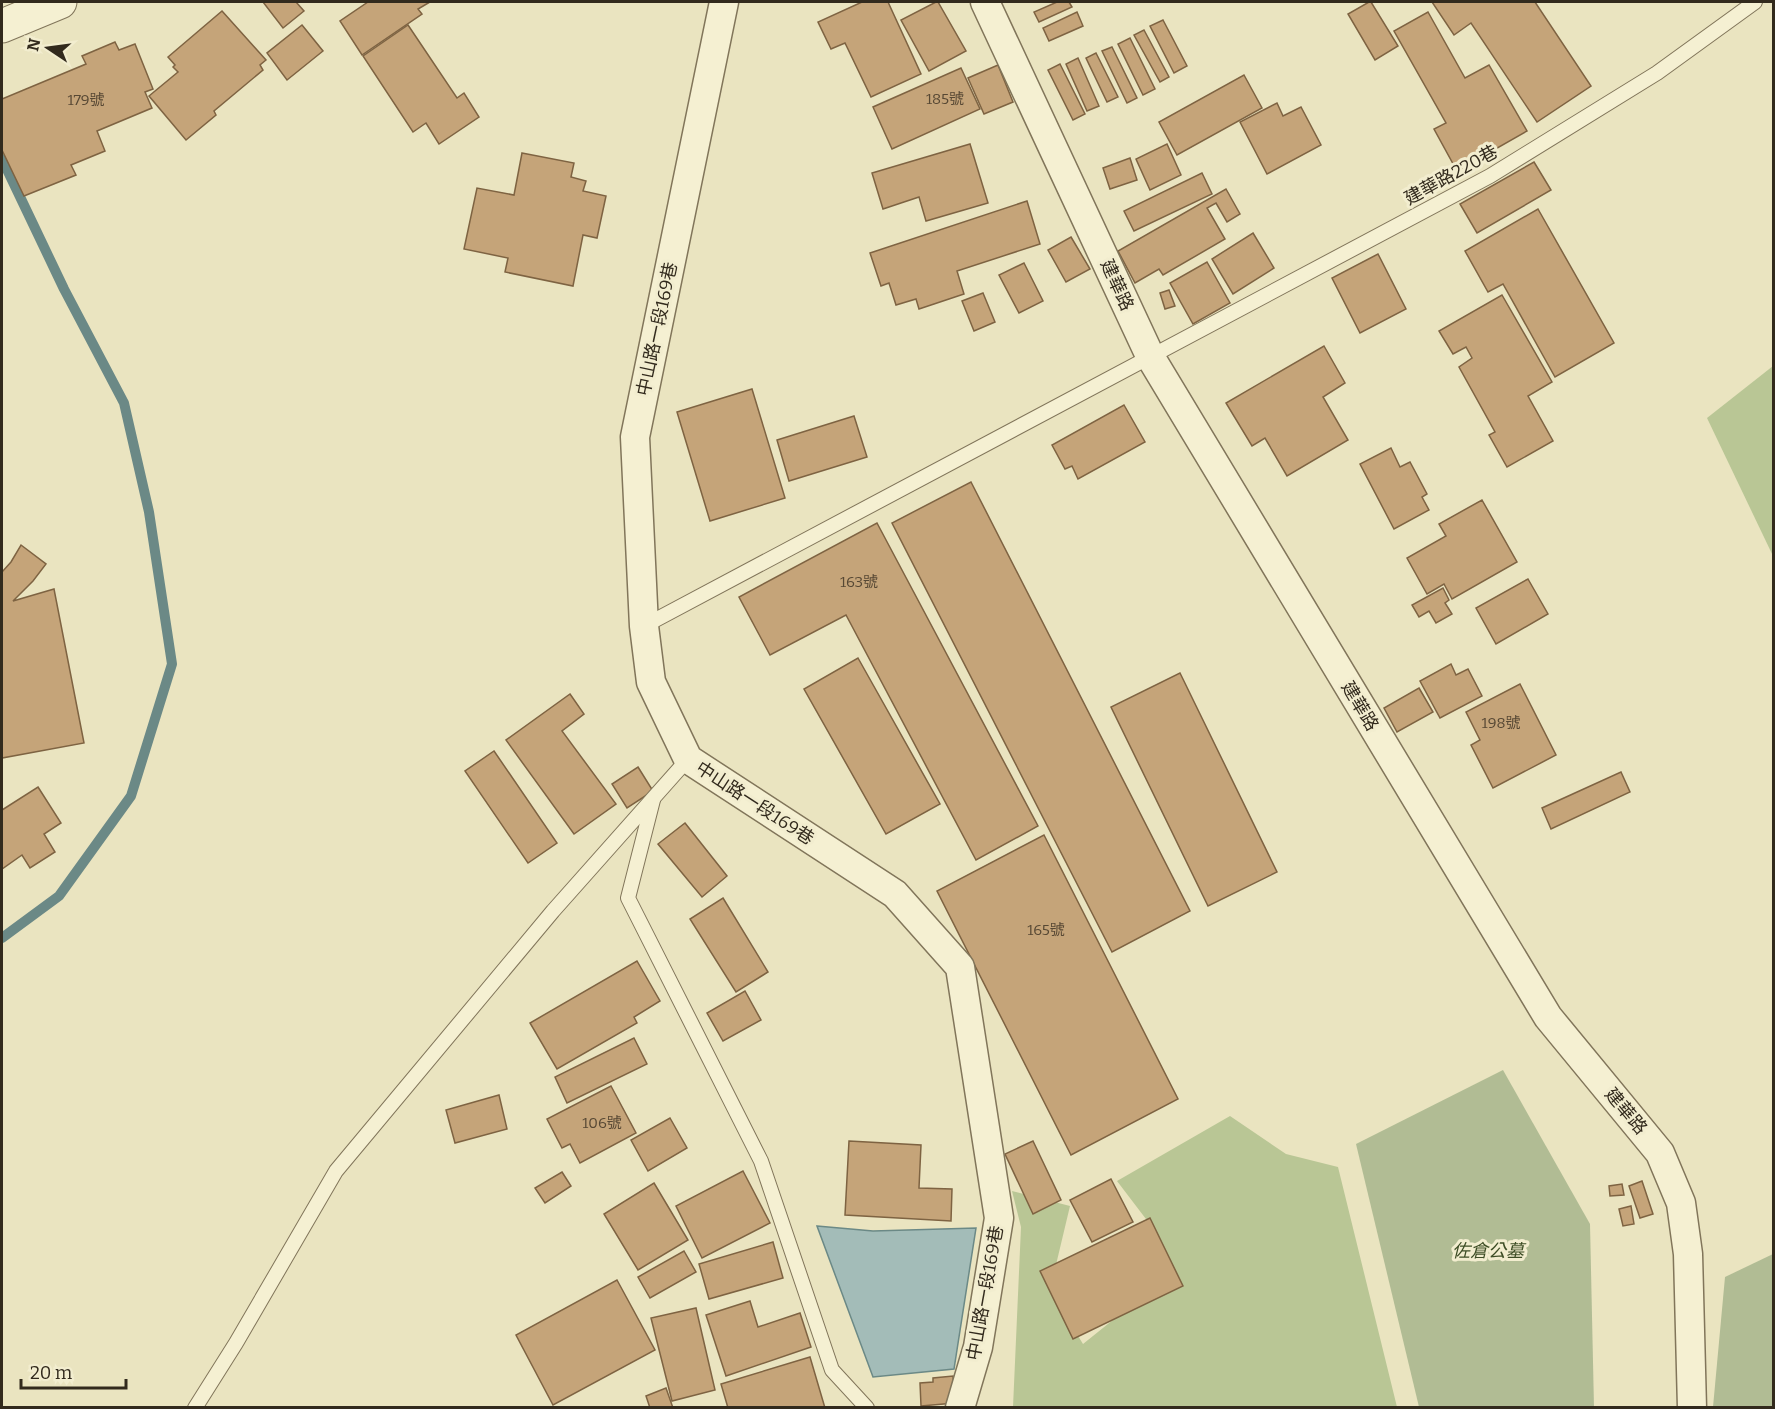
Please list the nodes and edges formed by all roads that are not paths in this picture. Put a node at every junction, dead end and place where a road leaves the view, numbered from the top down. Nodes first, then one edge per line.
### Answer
1 (60, 2) edge
2 (724, 2) edge
3 (985, 2) edge
4 (1755, 2) edge
5 (2, 26) edge
6 (1151, 358) junction
7 (644, 626) junction
8 (688, 759) junction
9 (653, 798) junction
10 (195, 1407) edge
11 (867, 1407) edge
12 (960, 1407) edge
13 (1692, 1407) edge

1 - 5 street
2 - 7 street, 中山路一段169巷
3 - 6 street, 建華路
4 - 6 lane, 建華路220巷
6 - 7 lane, 建華路220巷
6 - 13 street, 建華路
7 - 8 street, 中山路一段169巷
8 - 9 lane
8 - 12 street, 中山路一段169巷
9 - 10 lane
9 - 11 lane

